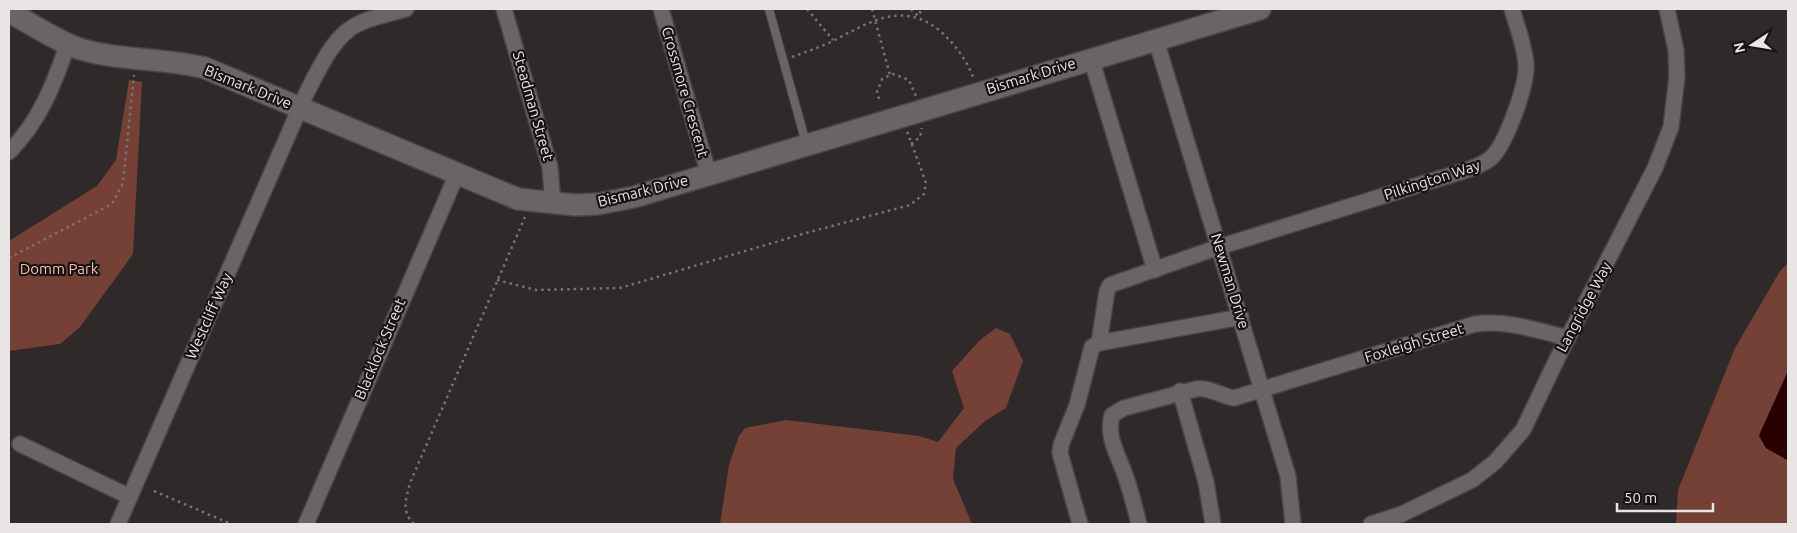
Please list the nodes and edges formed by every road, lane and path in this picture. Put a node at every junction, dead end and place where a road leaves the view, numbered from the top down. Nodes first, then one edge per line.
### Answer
1 (406, 9) edge
2 (504, 9) edge
3 (661, 9) edge
4 (769, 9) edge
5 (807, 9) edge
6 (872, 9) edge
7 (910, 9) edge
8 (922, 9) edge
9 (1260, 9) edge
10 (1512, 9) edge
11 (1667, 9) edge
12 (9, 12) edge
13 (918, 16) junction
14 (874, 19) junction
15 (834, 40) junction
16 (1156, 40) junction
17 (68, 43) junction
18 (1091, 58) junction
19 (136, 59) junction
20 (783, 59) junction
21 (890, 75) junction
22 (978, 92) junction
23 (916, 98) dead end
24 (879, 99) dead end
25 (300, 108) junction
26 (912, 119) junction
27 (911, 144) junction
28 (806, 145) junction
29 (9, 152) edge
30 (457, 174) junction
31 (709, 175) junction
32 (531, 201) junction
33 (553, 205) junction
34 (1219, 247) junction
35 (9, 258) edge
36 (1155, 270) junction
37 (497, 280) junction
38 (1241, 317) junction
39 (1568, 338) junction
40 (1098, 343) junction
41 (1263, 390) junction
42 (1180, 391) junction
43 (20, 444) dead end
44 (154, 491) dead end
45 (130, 496) junction
46 (118, 524) edge
47 (231, 524) edge
48 (306, 524) edge
49 (414, 524) edge
50 (1080, 524) edge
51 (1139, 524) edge
52 (1213, 524) edge
53 (1293, 524) edge
54 (1371, 524) edge

1 - 25 street
2 - 33 street, Steadman Street
3 - 31 street, Crossmore Crescent
4 - 20 lane
5 - 15 path
6 - 14 path
7 - 13 path
8 - 13 path
9 - 16 street, Bismark Drive
10 - 34 street, Pilkington Way
11 - 39 street, Langridge Way
12 - 17 street, Bismark Drive
13 - 14 path
13 - 22 path
14 - 15 path
14 - 21 path
15 - 20 path
16 - 18 street, Bismark Drive
16 - 34 street, Newman Drive
17 - 19 street, Bismark Drive
17 - 29 street
18 - 22 street, Bismark Drive
18 - 36 street
19 - 25 street, Bismark Drive
19 - 35 path
20 - 28 lane
21 - 23 path
21 - 24 path
22 - 26 street, Bismark Drive
25 - 30 street, Bismark Drive
25 - 45 street, Westcliff Way
26 - 27 path
26 - 27 path
26 - 28 street, Bismark Drive
27 - 37 path
28 - 31 street, Bismark Drive
30 - 32 street, Bismark Drive
30 - 48 street, Blacklock Street
31 - 33 street, Bismark Drive
32 - 33 street, Bismark Drive
32 - 37 path
34 - 36 street, Pilkington Way
34 - 38 street, Newman Drive
36 - 40 street, Pilkington Way
37 - 49 path
38 - 40 street
38 - 41 street, Newman Drive
39 - 41 street, Foxleigh Street
39 - 54 street, Langridge Way
40 - 50 street
41 - 42 street, Foxleigh Street
41 - 53 street, Newman Drive
42 - 51 street, Foxleigh Street
42 - 52 street
43 - 45 street
44 - 47 path
45 - 46 street, Westcliff Way

